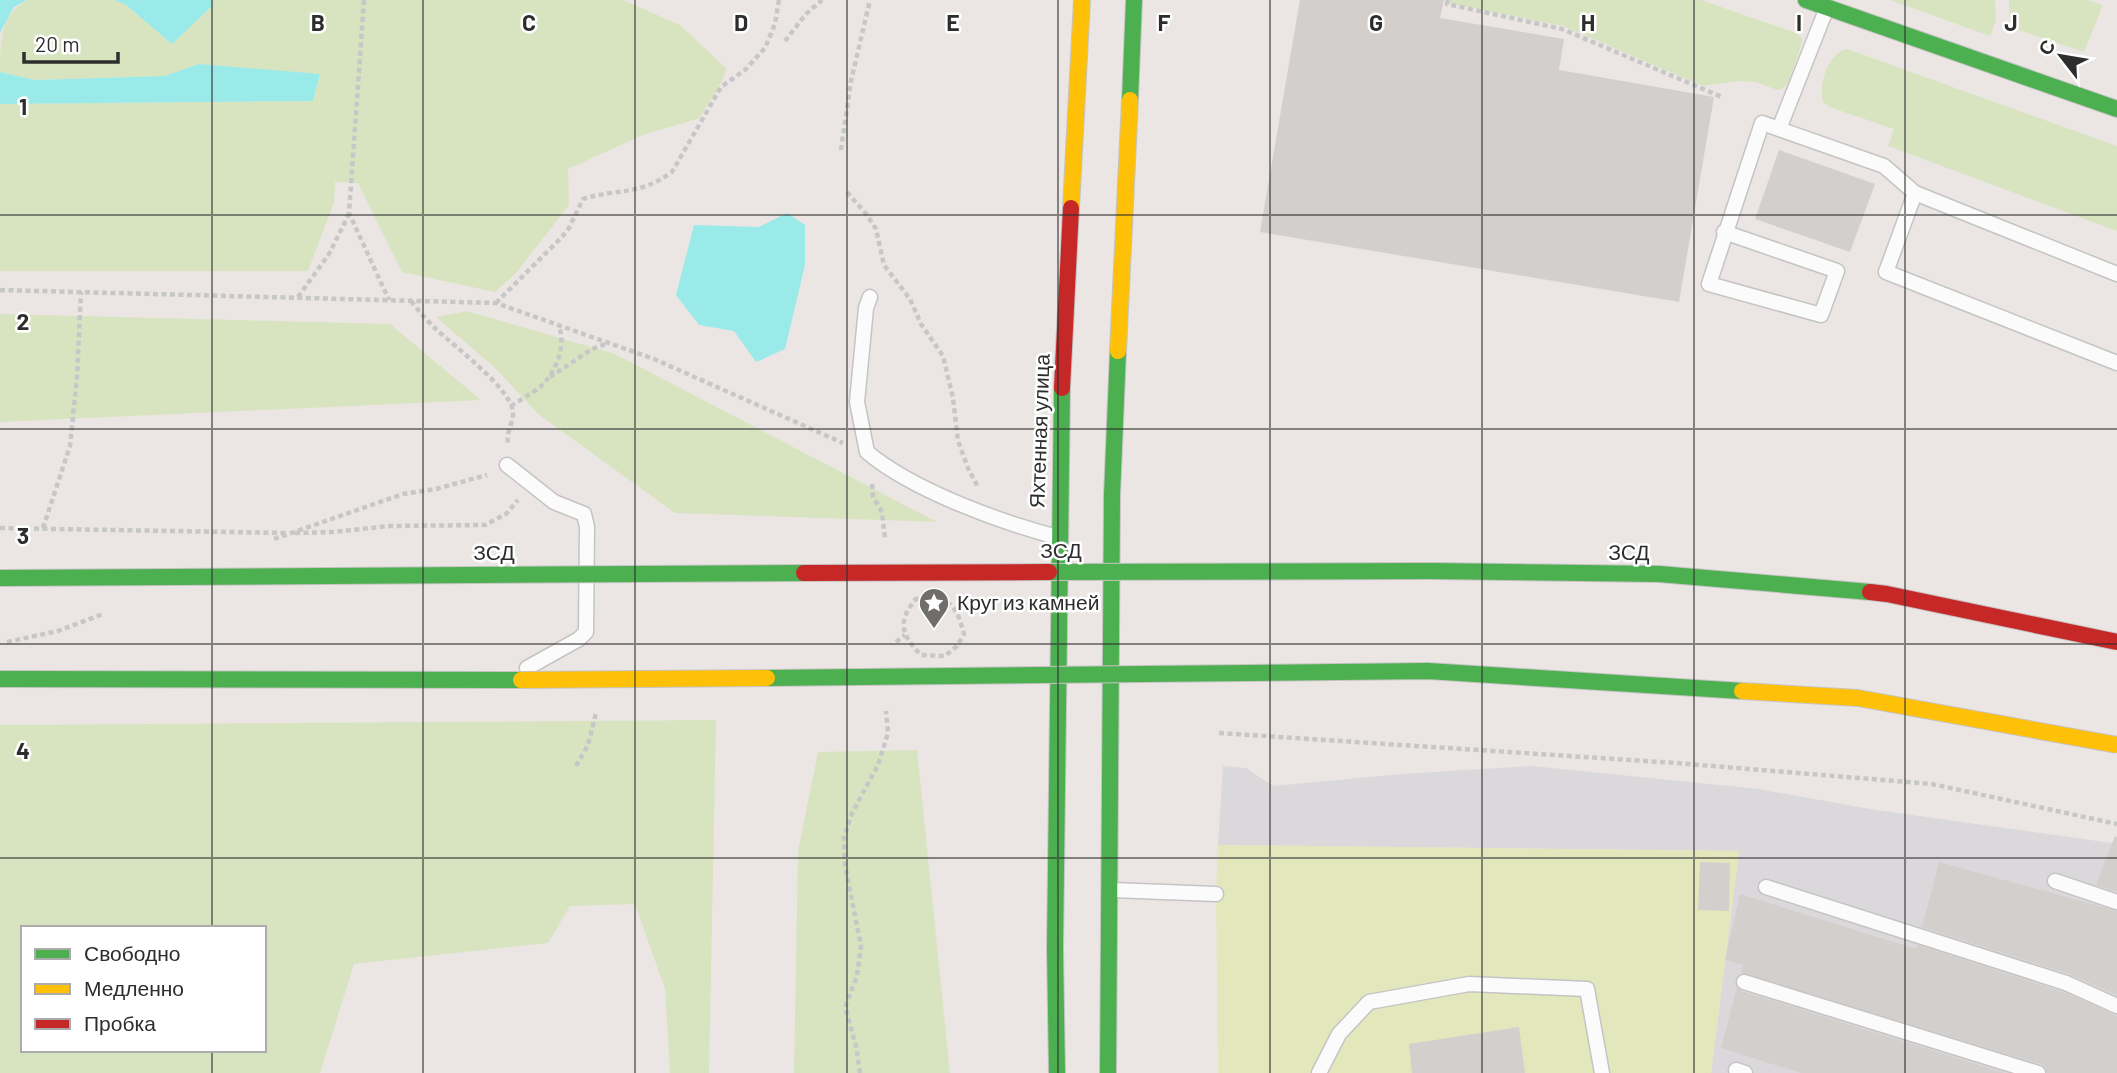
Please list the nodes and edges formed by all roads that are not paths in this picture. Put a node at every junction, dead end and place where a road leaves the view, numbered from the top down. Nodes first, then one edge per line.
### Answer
1 (1082, 0) edge
2 (1134, 0) edge
3 (1806, 0) edge
4 (1827, 8) junction
5 (2117, 108) edge
6 (1779, 129) junction
7 (1915, 193) junction
8 (1724, 232) junction
9 (2117, 274) edge
10 (870, 297) dead end
11 (2117, 363) edge
12 (508, 466) road end
13 (1058, 537) junction
14 (0, 578) edge
15 (2117, 642) edge
16 (63, 670) dead end
17 (0, 679) edge
18 (2117, 746) edge
19 (2055, 881) dead end
20 (1766, 887) dead end
21 (1109, 889) junction
22 (1216, 894) dead end
23 (2117, 902) edge
24 (1744, 982) dead end
25 (2117, 1006) edge
26 (1057, 1073) edge
27 (1108, 1073) edge
28 (1319, 1073) edge
29 (1602, 1073) edge
30 (2038, 1073) edge

1 - 13 main road, Яхтенная улица
2 - 21 main road
3 - 4 main road
4 - 5 main road
4 - 6 lane
6 - 7 lane
6 - 8 lane
7 - 9 lane
7 - 11 lane
8 - 8 lane
10 - 13 lane
12 - 16 lane
13 - 26 main road, Яхтенная улица
14 - 15 main road, ЗСД, bridge
17 - 18 main road, bridge
19 - 23 lane
20 - 25 lane
21 - 22 lane
21 - 27 main road
24 - 30 lane
28 - 29 lane

